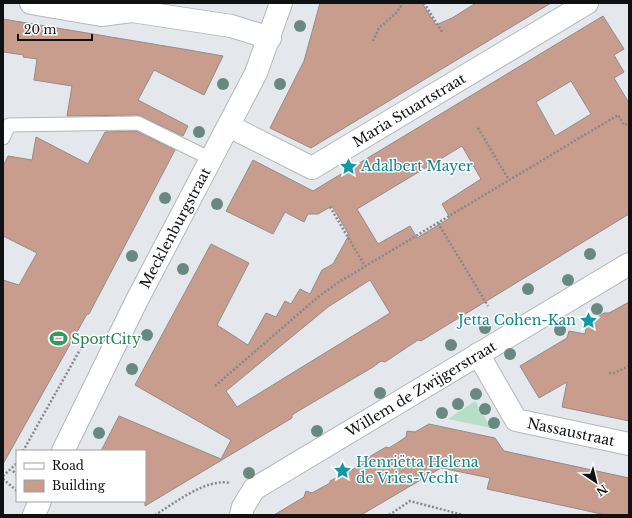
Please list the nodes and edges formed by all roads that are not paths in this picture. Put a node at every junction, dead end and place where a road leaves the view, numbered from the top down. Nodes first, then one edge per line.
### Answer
1 (31, 3) edge
2 (281, 3) edge
3 (587, 3) edge
4 (270, 38) junction
5 (229, 126) junction
6 (3, 138) edge
7 (211, 159) junction
8 (629, 264) edge
9 (478, 354) junction
10 (629, 444) edge
11 (63, 450) edge
12 (40, 502) edge
13 (34, 515) edge
14 (241, 515) edge

1 - 4 street
2 - 4 street, Mecklenburgstraat
3 - 5 street, Maria Stuartstraat
4 - 5 street, Mecklenburgstraat
5 - 7 street, Mecklenburgstraat
6 - 7 lane
7 - 11 street, Mecklenburgstraat
8 - 9 street, Willem de Zwijgerstraat
9 - 10 street, Nassaustraat
9 - 14 street, Willem de Zwijgerstraat
12 - 13 street

